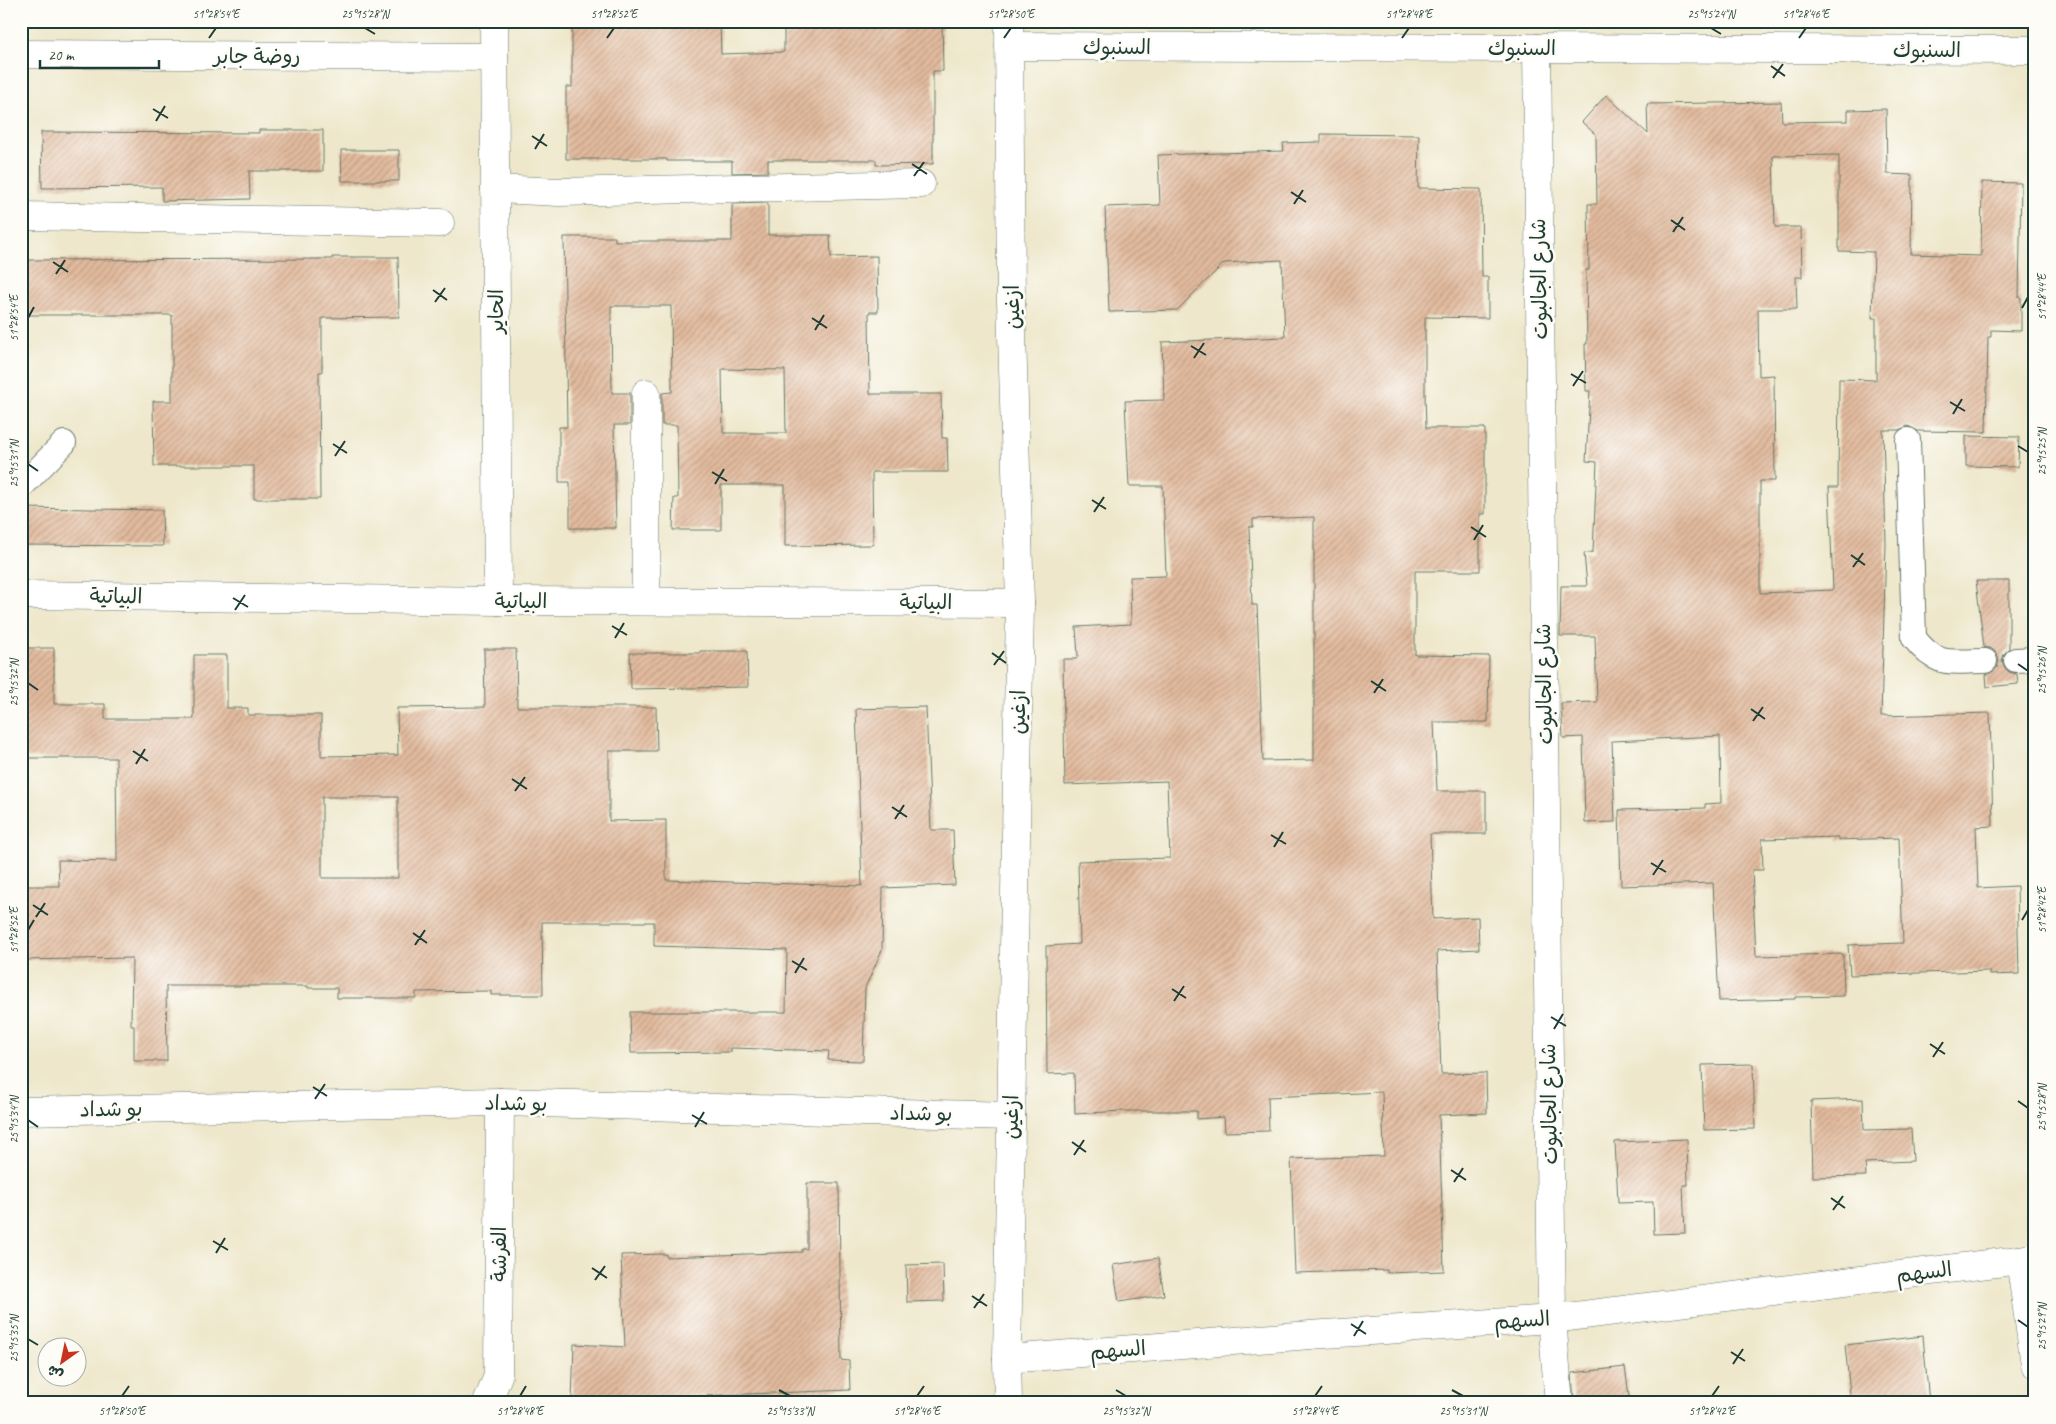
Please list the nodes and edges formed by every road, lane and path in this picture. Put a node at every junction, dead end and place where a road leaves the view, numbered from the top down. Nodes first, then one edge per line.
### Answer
1 (494, 21) edge
2 (1009, 34) edge
3 (1537, 48) junction
4 (2035, 50) edge
5 (21, 54) edge
6 (494, 57) junction
7 (921, 184) dead end
8 (495, 189) junction
9 (21, 216) edge
10 (440, 222) dead end
11 (646, 393) dead end
12 (1908, 440) dead end
13 (64, 443) dead end
14 (21, 486) edge
15 (21, 595) edge
16 (498, 601) junction
17 (646, 602) junction
18 (1020, 603) junction
19 (1985, 662) dead end
20 (500, 1102) junction
21 (21, 1111) edge
22 (1011, 1116) junction
23 (2027, 1259) edge
24 (1552, 1319) junction
25 (1007, 1359) junction
26 (2035, 1364) edge
27 (487, 1403) edge
28 (1008, 1403) edge
29 (1559, 1403) edge

1 - 6 street, الحاير
2 - 3 street, السنبوك
2 - 18 street, ازغين
3 - 4 street, السنبوك
3 - 24 street, شارع الجالبوت
5 - 6 street, روضة جابر
6 - 8 street, الحاير
7 - 8 street
8 - 16 street, الحاير
9 - 10 street
11 - 17 street
12 - 19 lane
13 - 14 lane
15 - 16 street, البياتية
16 - 17 street, البياتية
17 - 18 street, البياتية
18 - 22 street, ازغين
20 - 21 street, بو شداد
20 - 22 street, بو شداد
20 - 27 street, الفرشة
22 - 25 street, ازغين
23 - 24 street, السهم
23 - 26 street
24 - 25 street, السهم
24 - 29 street, شارع الجالبوت
25 - 28 street, ازغين

